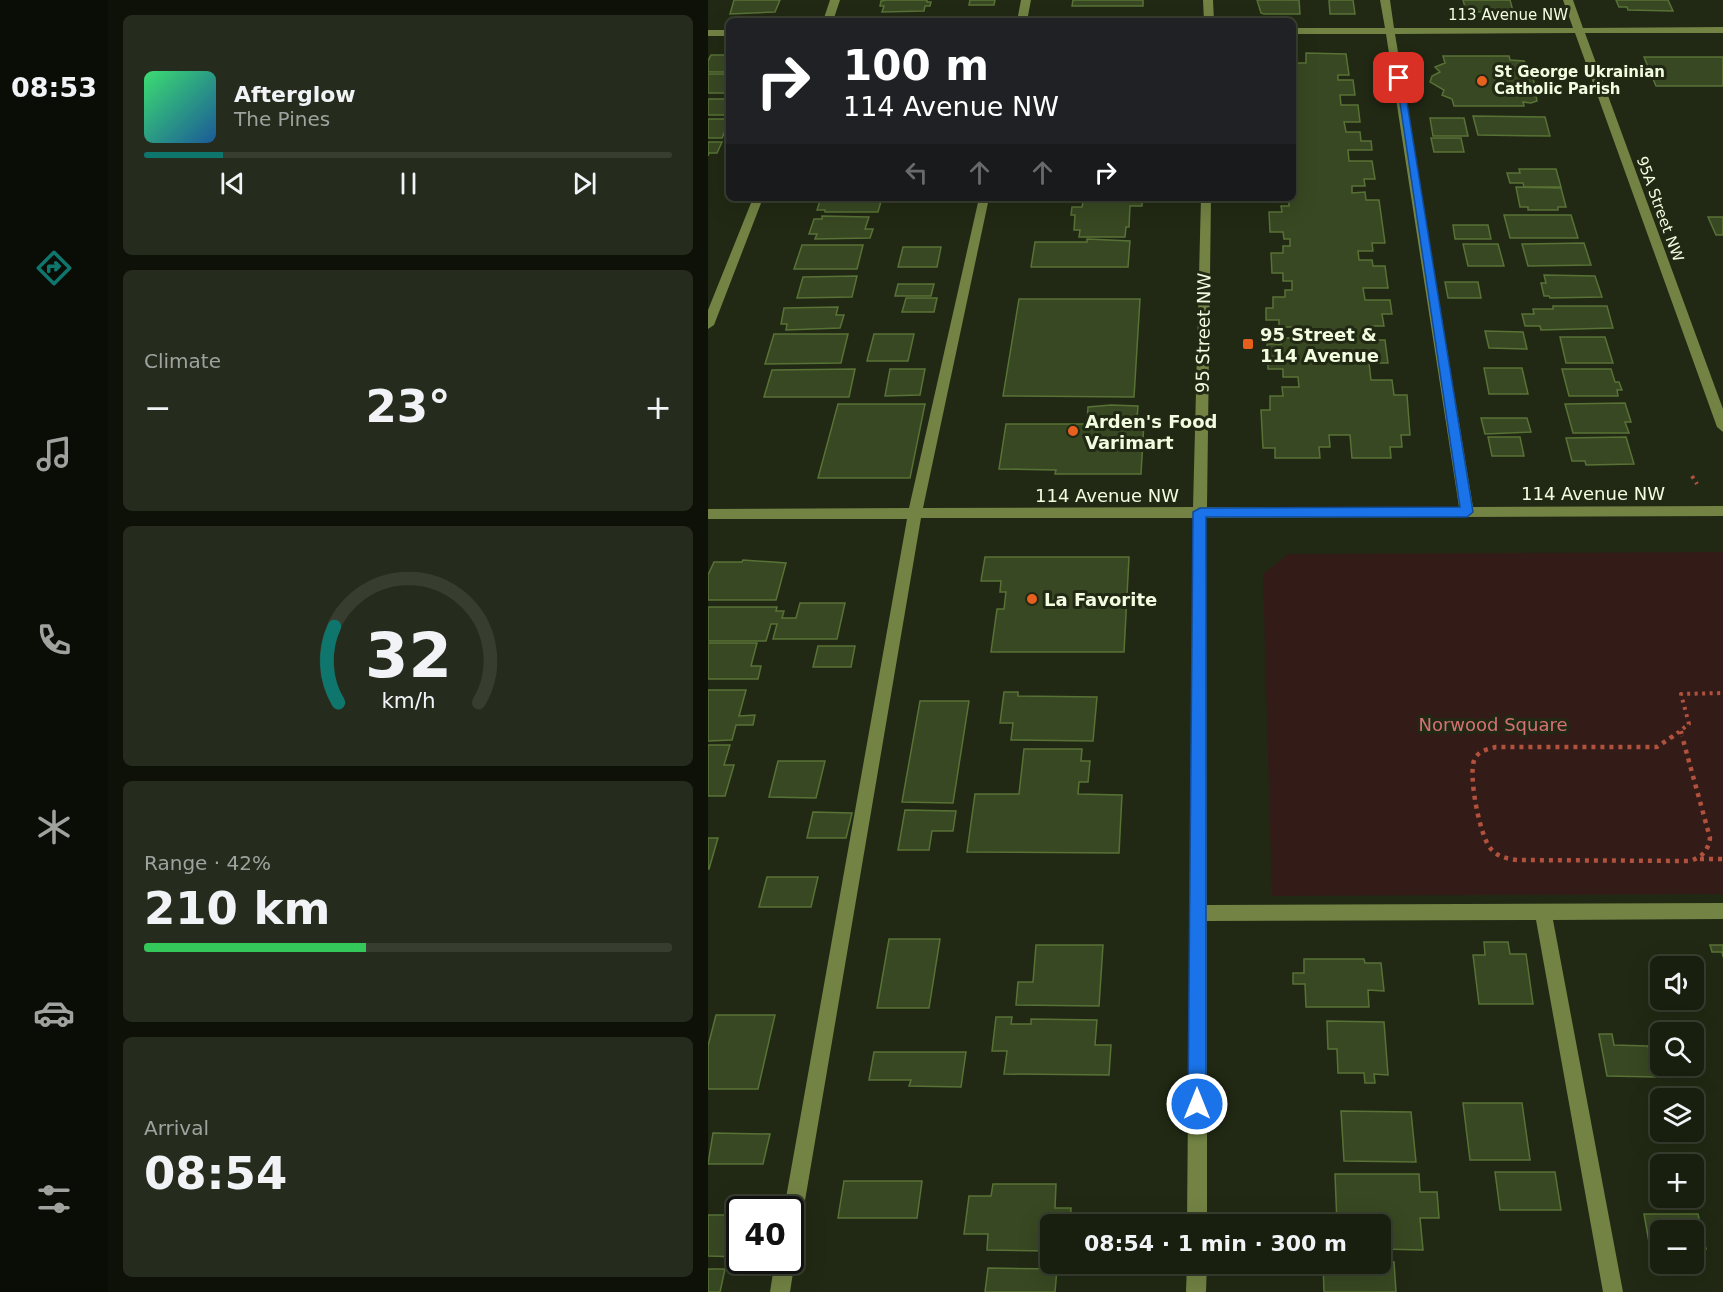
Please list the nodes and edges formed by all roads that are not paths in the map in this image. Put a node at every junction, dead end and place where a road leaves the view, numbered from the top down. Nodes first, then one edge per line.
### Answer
1 (835, 0) edge
2 (1026, 0) edge
3 (1208, 0) edge
4 (1386, 0) edge
5 (1568, 0) edge
6 (829, 18) edge
7 (1023, 18) edge
8 (1209, 18) edge
9 (1580, 30) junction
10 (1723, 30) edge
11 (1296, 31) edge
12 (1392, 31) junction
13 (708, 33) edge
14 (726, 33) edge
15 (757, 201) edge
16 (983, 201) edge
17 (1206, 201) edge
18 (708, 325) edge
19 (1723, 428) edge
20 (1723, 511) edge
21 (1200, 512) junction
22 (1467, 512) junction
23 (915, 513) junction
24 (708, 514) edge
25 (1723, 911) edge
26 (1543, 912) junction
27 (1198, 913) junction
28 (796, 1196) edge
29 (1197, 1214) edge
30 (783, 1274) edge
31 (1197, 1274) edge
32 (780, 1292) edge
33 (1196, 1292) edge
34 (1613, 1292) edge

1 - 6 street
2 - 7 street
3 - 8 street
4 - 12 street
5 - 9 street, 95A Street NW
9 - 10 street, 113 Avenue NW
9 - 12 street, 113 Avenue NW
9 - 19 street, 95A Street NW
11 - 12 street, 113 Avenue NW
12 - 22 street
13 - 14 street
15 - 18 street
16 - 23 street
17 - 21 street, 95 Street NW
20 - 22 street, 114 Avenue NW
21 - 22 street, 114 Avenue NW
21 - 23 street, 114 Avenue NW
21 - 27 street, 95 Street NW
23 - 24 street, 114 Avenue NW
23 - 28 street
25 - 26 street
26 - 27 street
26 - 34 street
27 - 29 street, 95 Street NW
30 - 32 street
31 - 33 street

